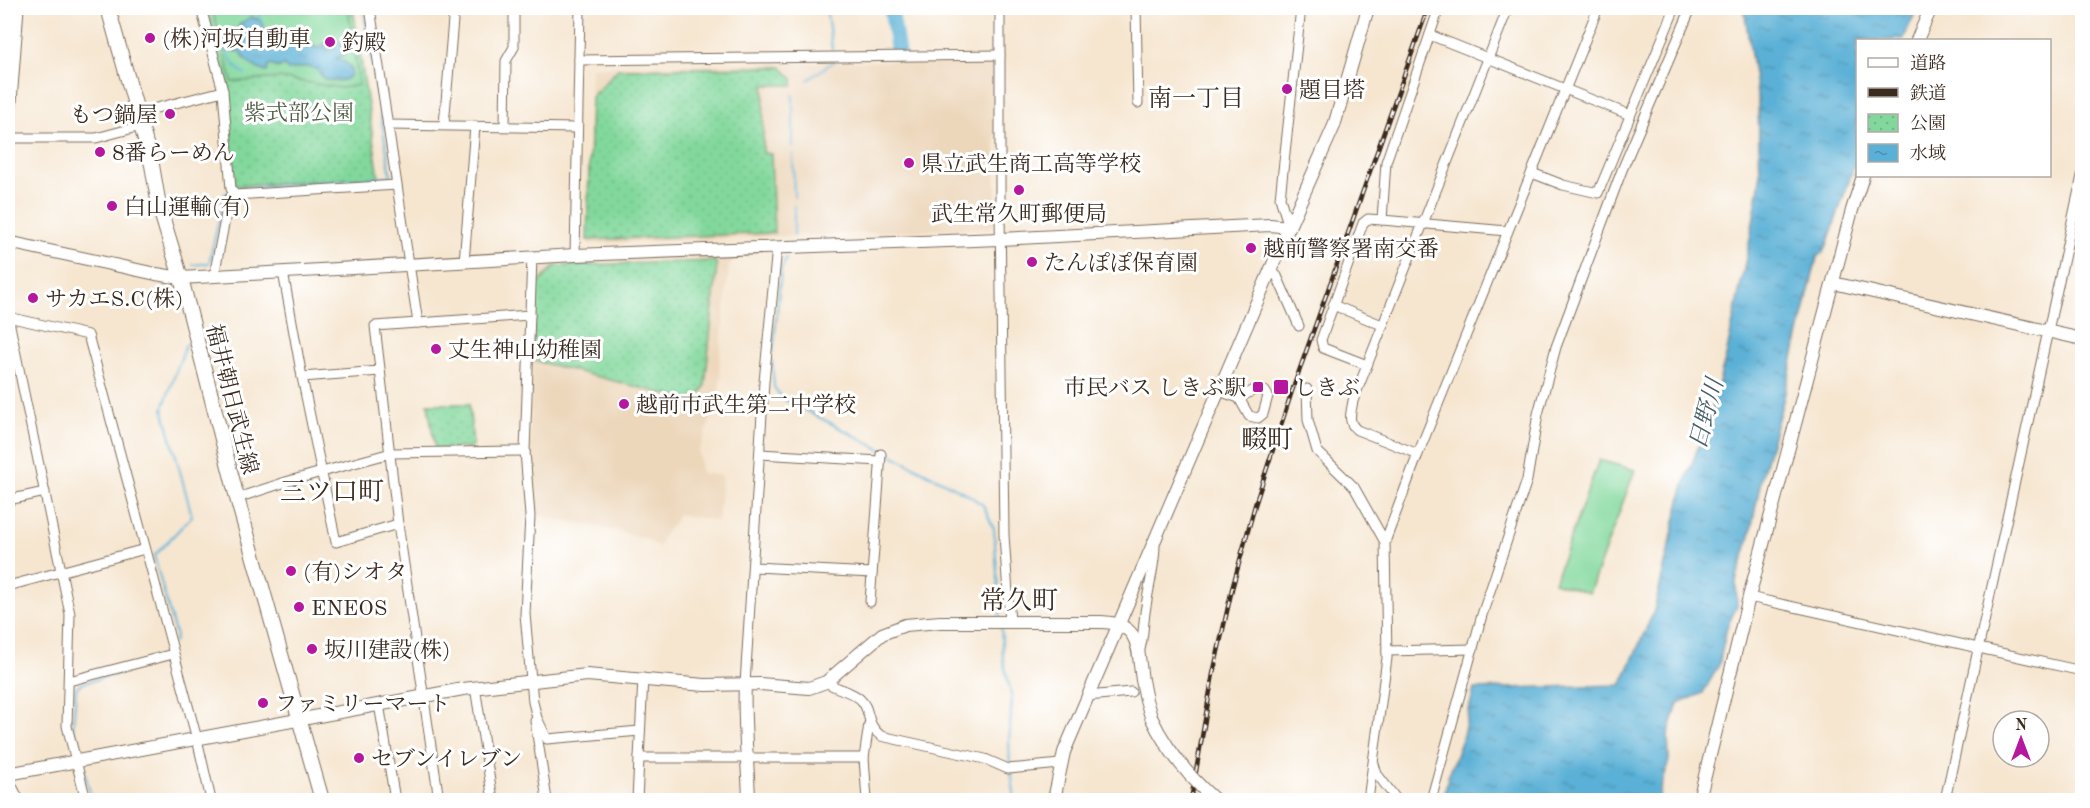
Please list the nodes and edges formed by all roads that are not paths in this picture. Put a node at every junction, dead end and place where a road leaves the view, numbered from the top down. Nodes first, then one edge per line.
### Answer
1 (19, 8) edge
2 (108, 8) edge
3 (201, 8) edge
4 (370, 8) edge
5 (454, 8) edge
6 (514, 8) edge
7 (580, 8) edge
8 (1000, 8) edge
9 (1136, 8) edge
10 (1301, 8) edge
11 (1368, 8) edge
12 (1439, 8) edge
13 (1508, 8) edge
14 (1598, 8) edge
15 (1674, 8) edge
16 (1691, 8) edge
17 (1931, 8) edge
18 (2072, 8) edge
19 (2082, 10) edge
20 (1430, 35) junction
21 (1917, 39) edge
22 (1000, 55) junction
23 (1487, 58) junction
24 (579, 60) junction
25 (1565, 89) junction
26 (223, 91) junction
27 (1138, 104) dead end
28 (1630, 115) junction
29 (139, 119) junction
30 (388, 125) junction
31 (444, 125) junction
32 (475, 126) junction
33 (505, 126) junction
34 (577, 128) junction
35 (9, 138) junction
36 (8, 155) edge
37 (1532, 173) junction
38 (1863, 177) edge
39 (2082, 177) edge
40 (397, 184) junction
41 (235, 195) junction
42 (1383, 220) junction
43 (1422, 224) junction
44 (1289, 226) junction
45 (1507, 231) junction
46 (1000, 239) junction
47 (8, 242) edge
48 (777, 247) junction
49 (574, 255) junction
50 (532, 257) junction
51 (464, 262) junction
52 (410, 265) junction
53 (1270, 271) junction
54 (283, 272) junction
55 (214, 276) junction
56 (181, 278) junction
57 (1833, 284) junction
58 (1333, 305) junction
59 (530, 315) junction
60 (8, 317) edge
61 (418, 323) junction
62 (1299, 326) dead end
63 (1382, 326) junction
64 (2048, 332) junction
65 (2082, 339) edge
66 (1367, 365) junction
67 (380, 372) junction
68 (302, 377) junction
69 (1307, 389) dead end
70 (1219, 391) junction
71 (1239, 398) dead end
72 (525, 451) junction
73 (391, 453) junction
74 (760, 454) junction
75 (1418, 454) junction
76 (323, 473) junction
77 (45, 492) junction
78 (237, 498) junction
79 (8, 500) edge
80 (398, 525) junction
81 (1155, 538) junction
82 (1385, 542) junction
83 (145, 549) junction
84 (753, 567) junction
85 (62, 571) junction
86 (872, 573) junction
87 (8, 586) edge
88 (1749, 597) junction
89 (870, 602) dead end
90 (1004, 622) junction
91 (1119, 624) junction
92 (1473, 649) junction
93 (1979, 649) junction
94 (1387, 651) junction
95 (1139, 653) junction
96 (173, 654) junction
97 (2082, 671) edge
98 (643, 678) junction
99 (69, 681) junction
100 (530, 681) junction
101 (826, 682) junction
102 (746, 684) junction
103 (475, 687) junction
104 (1131, 692) dead end
105 (423, 696) junction
106 (1087, 696) junction
107 (379, 704) junction
108 (534, 710) junction
109 (299, 721) junction
110 (869, 724) junction
111 (640, 731) junction
112 (197, 739) junction
113 (748, 757) junction
114 (639, 758) junction
115 (864, 758) junction
116 (1373, 759) junction
117 (75, 760) junction
118 (1060, 764) junction
119 (8, 776) edge
120 (19, 801) edge
121 (86, 801) edge
122 (211, 801) edge
123 (321, 801) edge
124 (395, 801) edge
125 (439, 801) edge
126 (493, 801) edge
127 (547, 801) edge
128 (637, 801) edge
129 (749, 801) edge
130 (867, 801) edge
131 (1054, 801) edge
132 (1215, 801) edge
133 (1368, 801) edge
134 (1397, 801) edge
135 (1431, 801) edge
136 (1699, 801) edge
137 (1946, 801) edge

1 - 35 street
2 - 29 main road, 福井朝日武生線
3 - 26 street
4 - 30 street
5 - 31 street
6 - 33 street
7 - 24 street
8 - 22 street
9 - 27 street
10 - 44 street
11 - 44 street
12 - 20 street
13 - 23 street
14 - 25 street
15 - 28 street
16 - 92 street
17 - 21 street
18 - 19 street
20 - 23 street
20 - 42 street
22 - 24 street
22 - 46 street
23 - 25 street
23 - 43 street
24 - 34 street
25 - 28 street
25 - 37 street
26 - 29 street
26 - 41 street
28 - 37 street
29 - 35 street
29 - 56 main road, 福井朝日武生線
30 - 31 street
30 - 40 street
31 - 32 street
32 - 33 street
32 - 51 street
33 - 34 street
34 - 49 street
35 - 36 street
37 - 45 street
38 - 57 street
39 - 64 street
40 - 41 street
40 - 52 street
41 - 55 street
42 - 43 street
42 - 58 street
43 - 45 street
43 - 63 street
44 - 46 street
44 - 53 street
45 - 75 street
46 - 48 street
46 - 90 street
47 - 56 street
48 - 49 street
48 - 74 street
49 - 50 street
50 - 51 street
50 - 59 street
51 - 52 street
52 - 54 street
52 - 61 street
53 - 62 street
53 - 70 street
54 - 55 street
54 - 68 street
55 - 56 street
56 - 78 main road, 福井朝日武生線
57 - 64 street
57 - 88 street
58 - 63 street
58 - 66 street
59 - 61 street
59 - 72 street
60 - 77 street
60 - 83 street
61 - 67 street
63 - 66 street
64 - 65 street
64 - 93 street
66 - 75 street
67 - 68 street
67 - 73 street
68 - 76 street
69 - 82 street
70 - 71 street
70 - 81 street
72 - 73 street
72 - 100 street
73 - 76 street
73 - 80 street
74 - 84 street
74 - 86 street
75 - 82 street
76 - 78 street
76 - 80 street
77 - 79 street
77 - 85 street
78 - 109 main road, 福井朝日武生線
80 - 105 street
81 - 91 street
81 - 95 street
82 - 94 street
83 - 85 street
83 - 96 street
84 - 86 street
84 - 102 street
85 - 87 street
85 - 99 street
86 - 89 street
88 - 93 street
88 - 136 street
90 - 91 street
90 - 101 street
91 - 95 street
91 - 106 street
92 - 94 street
92 - 135 street
93 - 97 street
93 - 137 street
94 - 116 street
95 - 132 street, bridge
96 - 99 street
96 - 112 street
98 - 100 street
98 - 102 street
98 - 111 street
99 - 117 street
100 - 103 street
100 - 108 street
101 - 102 street
101 - 110 street
102 - 113 street
103 - 105 street
103 - 126 street
104 - 106 street
105 - 107 street
105 - 125 street
106 - 118 street
107 - 109 street
107 - 124 street
108 - 111 street
108 - 127 street
109 - 112 street
109 - 123 main road, 福井朝日武生線
110 - 115 street
110 - 118 street
111 - 114 street
112 - 117 street
112 - 122 street
113 - 114 street
113 - 115 street
113 - 129 street
114 - 128 street
115 - 130 street
116 - 133 street
116 - 134 street
117 - 119 street
117 - 121 street
118 - 131 street
119 - 120 street

